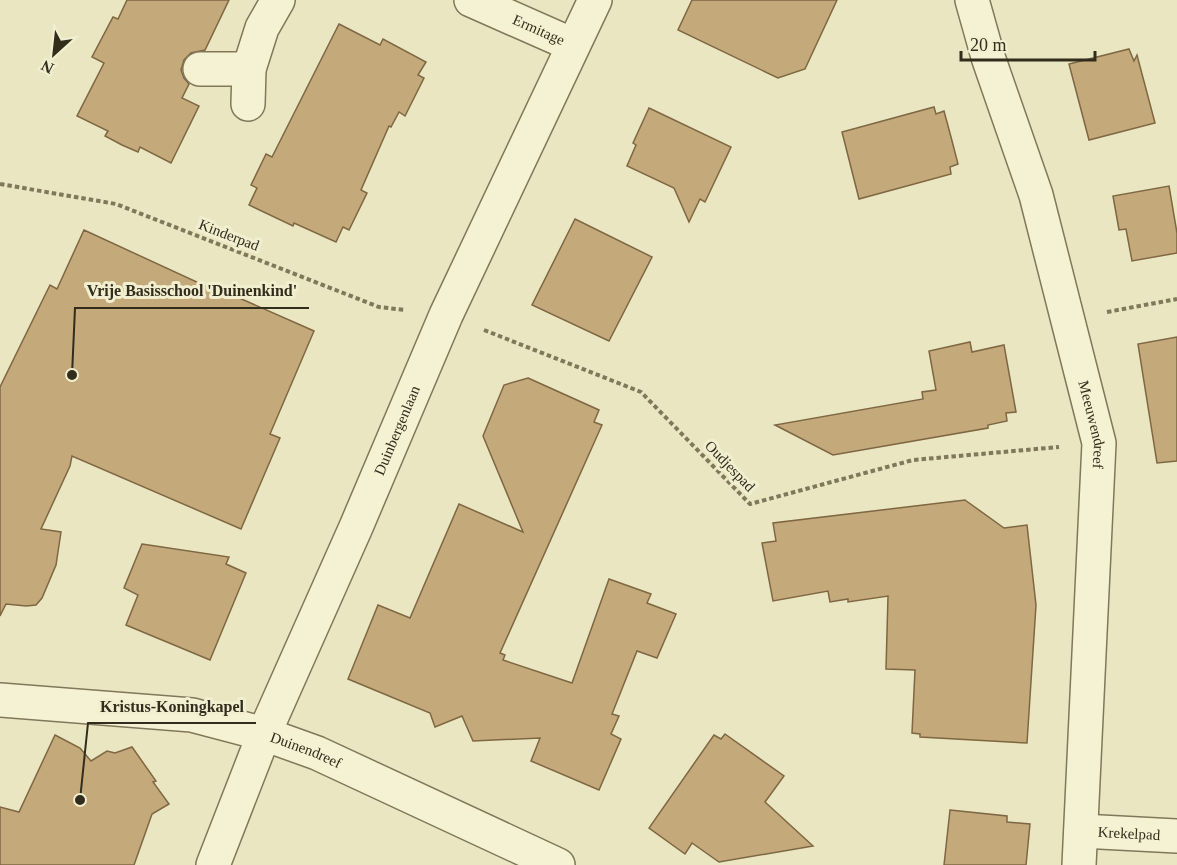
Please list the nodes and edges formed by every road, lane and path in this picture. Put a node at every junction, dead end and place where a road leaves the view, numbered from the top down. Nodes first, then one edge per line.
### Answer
1 (278, 0) edge
2 (471, 0) edge
3 (595, 0) edge
4 (972, 0) edge
5 (573, 45) junction
6 (200, 69) dead end
7 (249, 69) junction
8 (249, 104) dead end
9 (0, 184) edge
10 (1177, 299) edge
11 (446, 315) junction
12 (1068, 319) junction
13 (1099, 443) junction
14 (0, 700) edge
15 (264, 734) junction
16 (1081, 831) junction
17 (1177, 836) edge
18 (213, 865) edge
19 (558, 865) edge
20 (1079, 865) edge

1 - 7 street
2 - 5 street, Ermitage
3 - 5 street, Duinbergenlaan
4 - 12 street, Meeuwendreef
5 - 11 street, Duinbergenlaan
6 - 7 street
7 - 8 street
9 - 11 path, Kinderpad
10 - 12 path
11 - 13 path, Oudjespad
11 - 15 street, Duinbergenlaan
12 - 13 street, Meeuwendreef
13 - 16 street, Meeuwendreef
14 - 15 street, Duinendreef
15 - 18 street, Duinbergenlaan
15 - 19 street, Duinendreef
16 - 17 street, Krekelpad
16 - 20 street, Meeuwendreef

